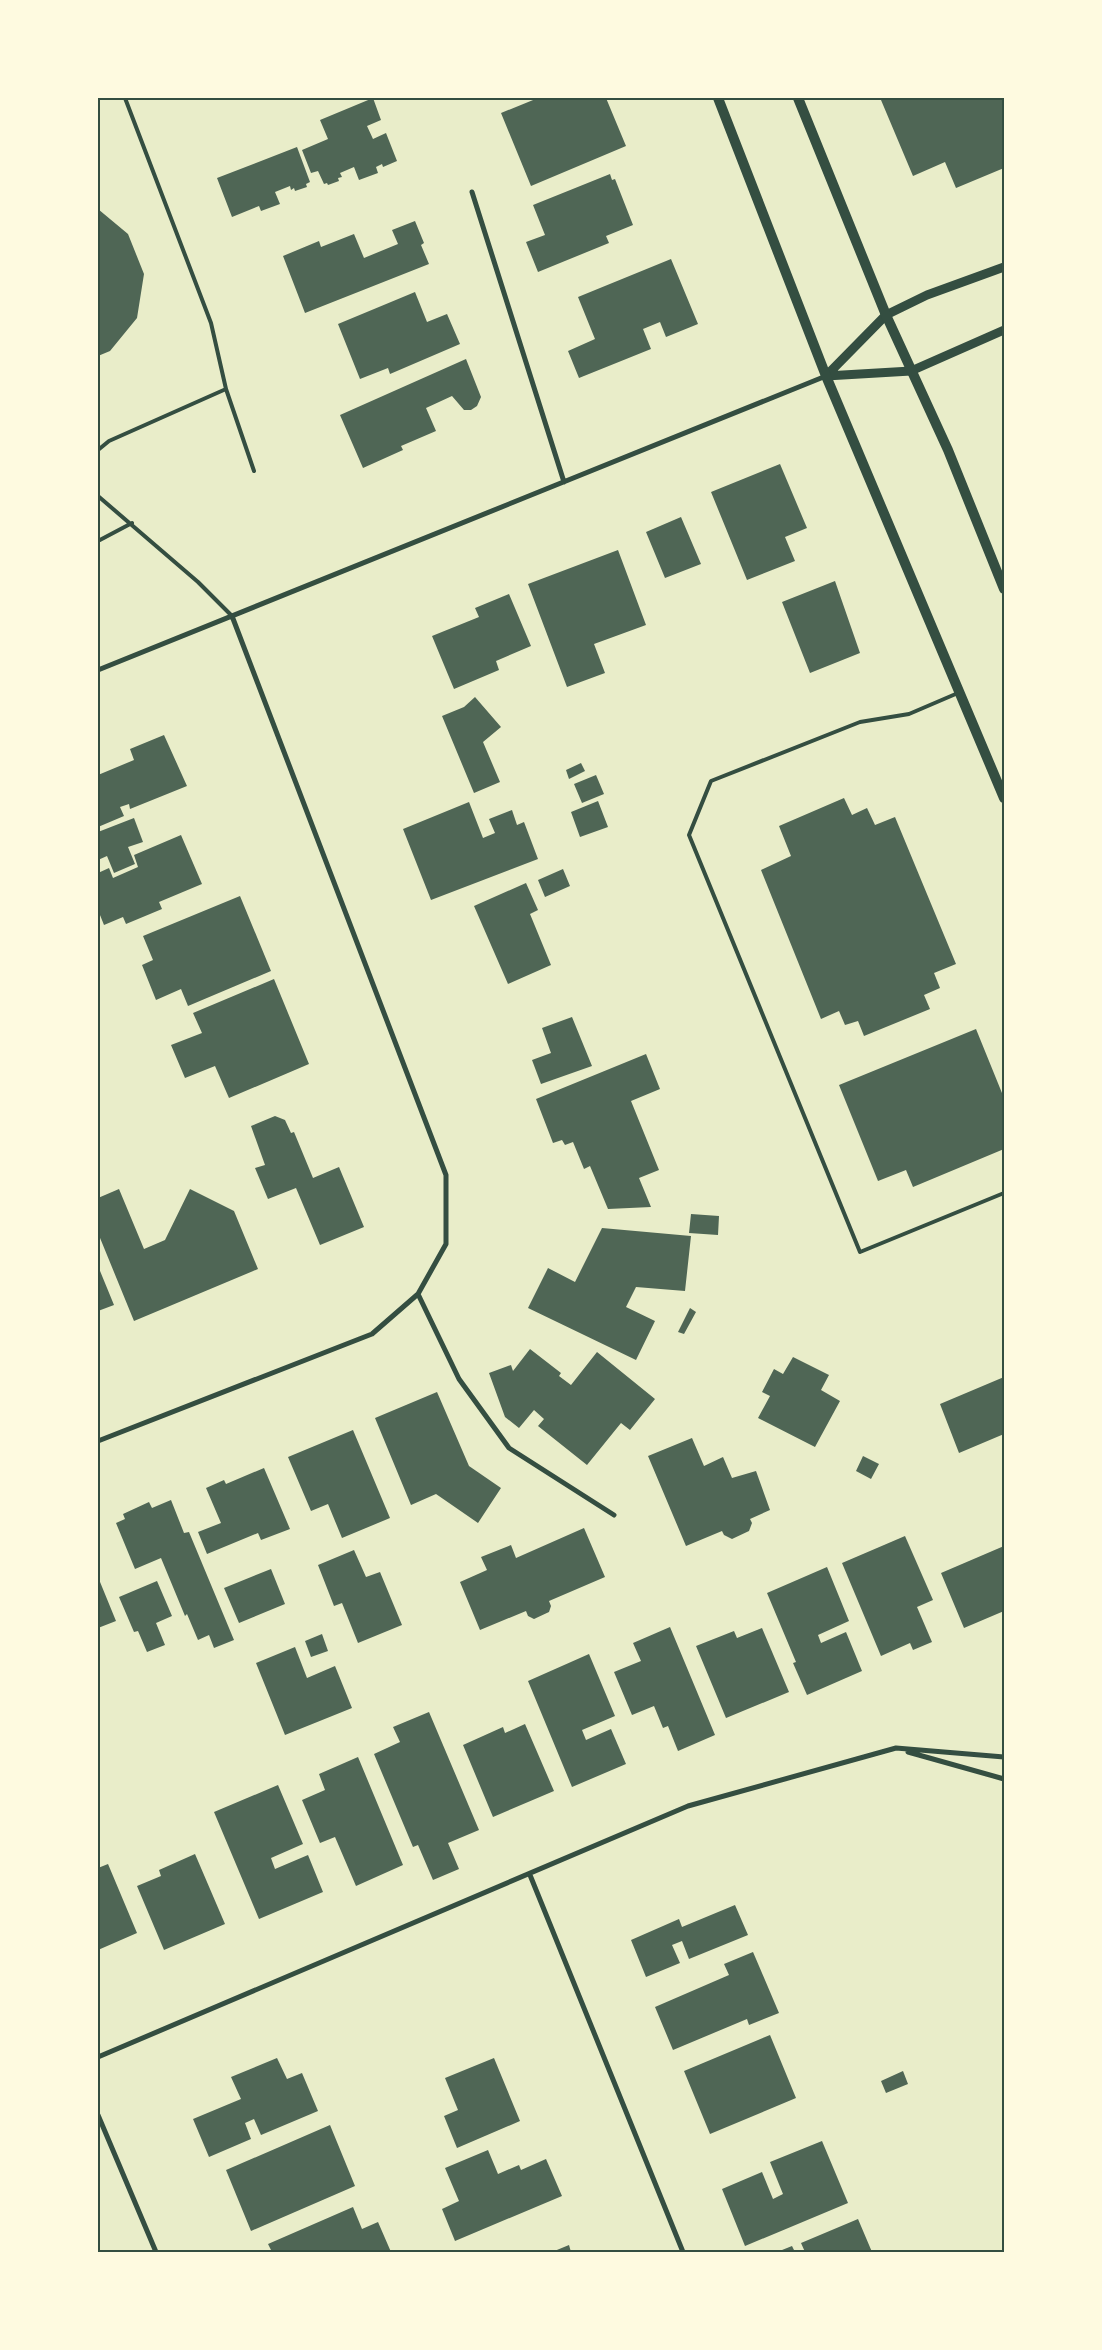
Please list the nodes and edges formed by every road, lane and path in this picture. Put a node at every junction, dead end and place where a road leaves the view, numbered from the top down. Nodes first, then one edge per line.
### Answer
1 (125, 98) edge
2 (718, 98) edge
3 (798, 98) edge
4 (472, 192) dead end
5 (1004, 267) edge
6 (886, 315) junction
7 (1004, 330) edge
8 (911, 371) junction
9 (826, 376) junction
10 (226, 389) junction
11 (98, 450) edge
12 (254, 471) dead end
13 (564, 482) junction
14 (98, 496) edge
15 (132, 523) junction
16 (98, 541) edge
17 (1004, 589) edge
18 (232, 616) junction
19 (98, 670) edge
20 (960, 692) junction
21 (1004, 798) edge
22 (1004, 1193) edge
23 (418, 1294) junction
24 (98, 1441) edge
25 (614, 1515) dead end
26 (896, 1748) junction
27 (1004, 1757) edge
28 (1004, 1779) edge
29 (530, 1875) junction
30 (98, 2057) edge
31 (98, 2115) edge
32 (156, 2252) edge
33 (683, 2252) edge

1 - 10 lane
2 - 9 main road
3 - 6 main road
4 - 13 street
5 - 6 street
6 - 8 main road
6 - 9 street
7 - 8 street
8 - 9 street
8 - 17 main road
9 - 13 street
9 - 20 main road
10 - 11 lane
10 - 12 lane
13 - 18 street
14 - 15 lane
15 - 16 lane
15 - 18 lane
18 - 19 street
18 - 23 street
20 - 21 main road
20 - 22 lane
23 - 24 street
23 - 25 street
26 - 27 street
26 - 28 street
26 - 29 street
29 - 30 street
29 - 33 street
31 - 32 street

